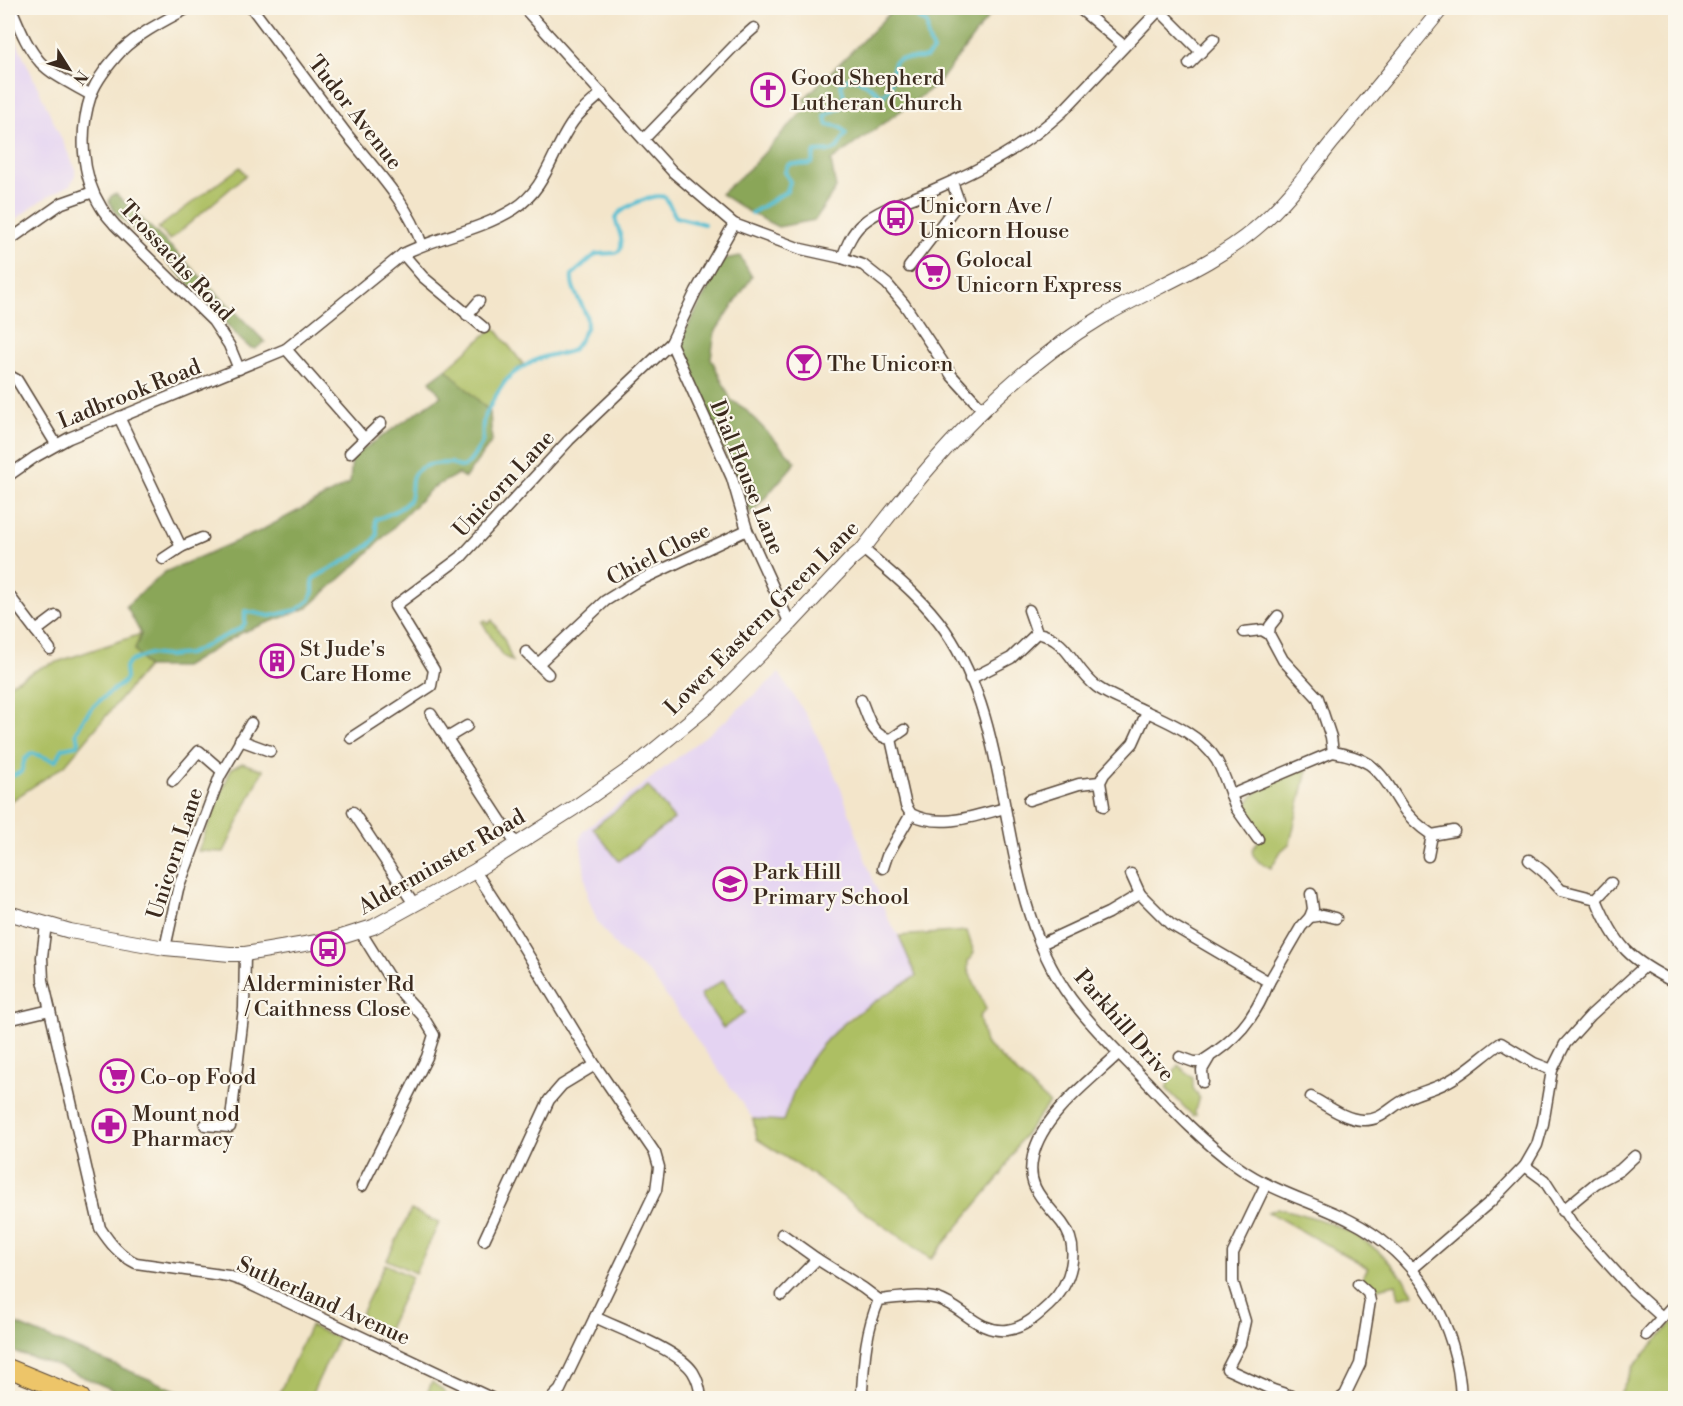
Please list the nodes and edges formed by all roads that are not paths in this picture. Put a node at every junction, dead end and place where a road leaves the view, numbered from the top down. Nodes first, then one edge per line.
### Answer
1 (11, 8) edge
2 (188, 8) edge
3 (252, 8) edge
4 (524, 8) edge
5 (1079, 8) edge
6 (1442, 8) edge
7 (1160, 9) edge
8 (754, 28) dead end
9 (1214, 39) dead end
10 (1124, 46) junction
11 (1201, 52) junction
12 (1189, 64) dead end
13 (602, 93) junction
14 (91, 95) junction
15 (644, 139) junction
16 (952, 182) junction
17 (93, 192) junction
18 (734, 224) junction
19 (8, 241) edge
20 (422, 245) junction
21 (403, 254) junction
22 (842, 258) junction
23 (909, 267) dead end
24 (479, 301) dead end
25 (467, 315) junction
26 (484, 328) dead end
27 (671, 343) junction
28 (286, 349) junction
29 (239, 369) junction
30 (8, 375) edge
31 (983, 410) junction
32 (119, 417) junction
33 (381, 423) dead end
34 (364, 438) junction
35 (56, 444) junction
36 (350, 453) dead end
37 (8, 476) edge
38 (747, 530) junction
39 (202, 538) dead end
40 (181, 547) junction
41 (863, 549) junction
42 (163, 559) dead end
43 (8, 594) edge
44 (1029, 610) dead end
45 (56, 616) dead end
46 (1278, 616) dead end
47 (790, 624) junction
48 (36, 631) junction
49 (1244, 632) dead end
50 (1037, 633) junction
51 (1269, 634) junction
52 (50, 649) dead end
53 (526, 652) dead end
54 (538, 664) junction
55 (548, 674) dead end
56 (970, 679) junction
57 (861, 700) dead end
58 (1147, 712) junction
59 (430, 714) dead end
60 (251, 723) dead end
61 (467, 726) dead end
62 (904, 730) dead end
63 (351, 738) dead end
64 (447, 738) junction
65 (891, 739) junction
66 (240, 740) junction
67 (270, 751) dead end
68 (1333, 752) junction
69 (222, 771) junction
70 (173, 781) dead end
71 (1100, 782) junction
72 (1232, 795) junction
73 (1029, 800) dead end
74 (1104, 806) dead end
75 (573, 808) joint
76 (1005, 808) junction
77 (353, 812) dead end
78 (911, 814) junction
79 (1454, 831) dead end
80 (1432, 835) junction
81 (1258, 839) dead end
82 (516, 844) junction
83 (1428, 856) dead end
84 (1529, 860) dead end
85 (883, 868) dead end
86 (475, 871) junction
87 (1131, 874) dead end
88 (1611, 883) dead end
89 (1140, 894) junction
90 (1311, 894) dead end
91 (1596, 899) junction
92 (414, 904) junction
93 (8, 913) edge
94 (1310, 917) junction
95 (1336, 918) dead end
96 (46, 924) junction
97 (360, 931) junction
98 (1041, 944) junction
99 (165, 948) junction
100 (245, 954) junction
101 (1644, 967) junction
102 (1269, 982) junction
103 (1676, 983) edge
104 (50, 1010) junction
105 (8, 1020) edge
106 (1119, 1053) junction
107 (1210, 1056) junction
108 (1180, 1057) dead end
109 (595, 1065) junction
110 (1552, 1070) junction
111 (1203, 1082) dead end
112 (1311, 1097) dead end
113 (205, 1125) dead end
114 (1635, 1156) dead end
115 (1525, 1166) junction
116 (1266, 1184) junction
117 (362, 1186) dead end
118 (1563, 1211) junction
119 (782, 1234) dead end
120 (484, 1240) dead end
121 (817, 1259) junction
122 (1412, 1269) junction
123 (1358, 1284) dead end
124 (782, 1294) dead end
125 (879, 1300) junction
126 (1676, 1302) edge
127 (595, 1317) junction
128 (1662, 1317) junction
129 (1646, 1335) dead end
130 (8, 1368) edge
131 (466, 1387) junction
132 (862, 1391) dead end
133 (1345, 1397) edge
134 (81, 1398) edge
135 (460, 1398) edge
136 (491, 1398) edge
137 (552, 1398) edge
138 (701, 1398) edge
139 (1297, 1398) edge
140 (1461, 1398) edge

1 - 14 street
2 - 14 street, Trossachs Road
3 - 20 street, Tudor Avenue
4 - 13 street
5 - 10 street
6 - 31 street
7 - 10 street
7 - 11 street
8 - 15 street
9 - 11 street
10 - 16 street
11 - 12 street
13 - 15 street
13 - 20 street, Ladbrook Road
14 - 17 street, Trossachs Road
15 - 18 street
16 - 22 street
16 - 23 street
17 - 19 street
17 - 29 street, Trossachs Road
18 - 22 street
18 - 27 street, Unicorn Lane
20 - 21 street, Ladbrook Road
21 - 25 street
21 - 28 street, Ladbrook Road
22 - 31 street
24 - 25 street
25 - 26 street
27 - 38 street, Dial House Lane
27 - 63 street, Unicorn Lane
28 - 29 street, Ladbrook Road
28 - 34 street
29 - 32 street, Ladbrook Road
30 - 35 street
31 - 41 street, Lower Eastern Green Lane
32 - 35 street, Ladbrook Road
32 - 40 street
33 - 34 street
34 - 36 street
35 - 37 street, Ladbrook Road
38 - 47 street, Dial House Lane
38 - 54 street, Chiel Close
39 - 40 street
40 - 42 street
41 - 47 street, Lower Eastern Green Lane
41 - 56 street, Parkhill Drive
43 - 48 street
44 - 50 street
45 - 48 street
46 - 51 street
47 - 75 street, Lower Eastern Green Lane
48 - 52 street
49 - 51 street
50 - 56 street
50 - 58 street
51 - 68 street
53 - 54 street
54 - 55 street
56 - 76 street, Parkhill Drive
57 - 65 street
58 - 71 street
58 - 72 street
59 - 64 street
60 - 66 street, Unicorn Lane
61 - 64 street
62 - 65 street
64 - 82 street
65 - 78 street
66 - 67 street
66 - 69 street, Unicorn Lane
68 - 72 street
68 - 80 street
69 - 70 street
69 - 99 street, Unicorn Lane
71 - 73 street
71 - 74 street
72 - 81 street
75 - 82 street, Alderminster Road
76 - 78 street
76 - 98 street, Parkhill Drive
77 - 92 street
78 - 85 street
79 - 80 street
80 - 83 street
82 - 86 street, Alderminster Road
84 - 91 street
86 - 92 street, Alderminster Road
86 - 109 street
87 - 89 street
88 - 91 street
89 - 98 street
89 - 102 street
90 - 94 street
91 - 101 street
92 - 97 street, Alderminster Road
93 - 96 street, Alderminster Road
94 - 95 street
94 - 102 street
96 - 99 street, Alderminster Road
96 - 104 street, Sutherland Avenue
97 - 100 street, Alderminster Road
97 - 117 street
98 - 106 street, Parkhill Drive
99 - 100 street, Alderminster Road
100 - 113 street
101 - 103 street
101 - 110 street
102 - 107 street
104 - 105 street
104 - 131 street, Sutherland Avenue
106 - 116 street, Parkhill Drive
106 - 125 street
107 - 108 street
107 - 111 street
109 - 120 street
109 - 127 street
110 - 112 street
110 - 115 street
114 - 118 street
115 - 118 street
115 - 122 street
116 - 122 street, Parkhill Drive
116 - 139 street
118 - 128 street
119 - 121 street
121 - 124 street
121 - 125 street
122 - 140 street, Parkhill Drive
123 - 133 street
125 - 132 street
126 - 128 street
127 - 137 street
127 - 138 street
128 - 129 street
130 - 134 highway
131 - 135 street
131 - 136 street, Sutherland Avenue

